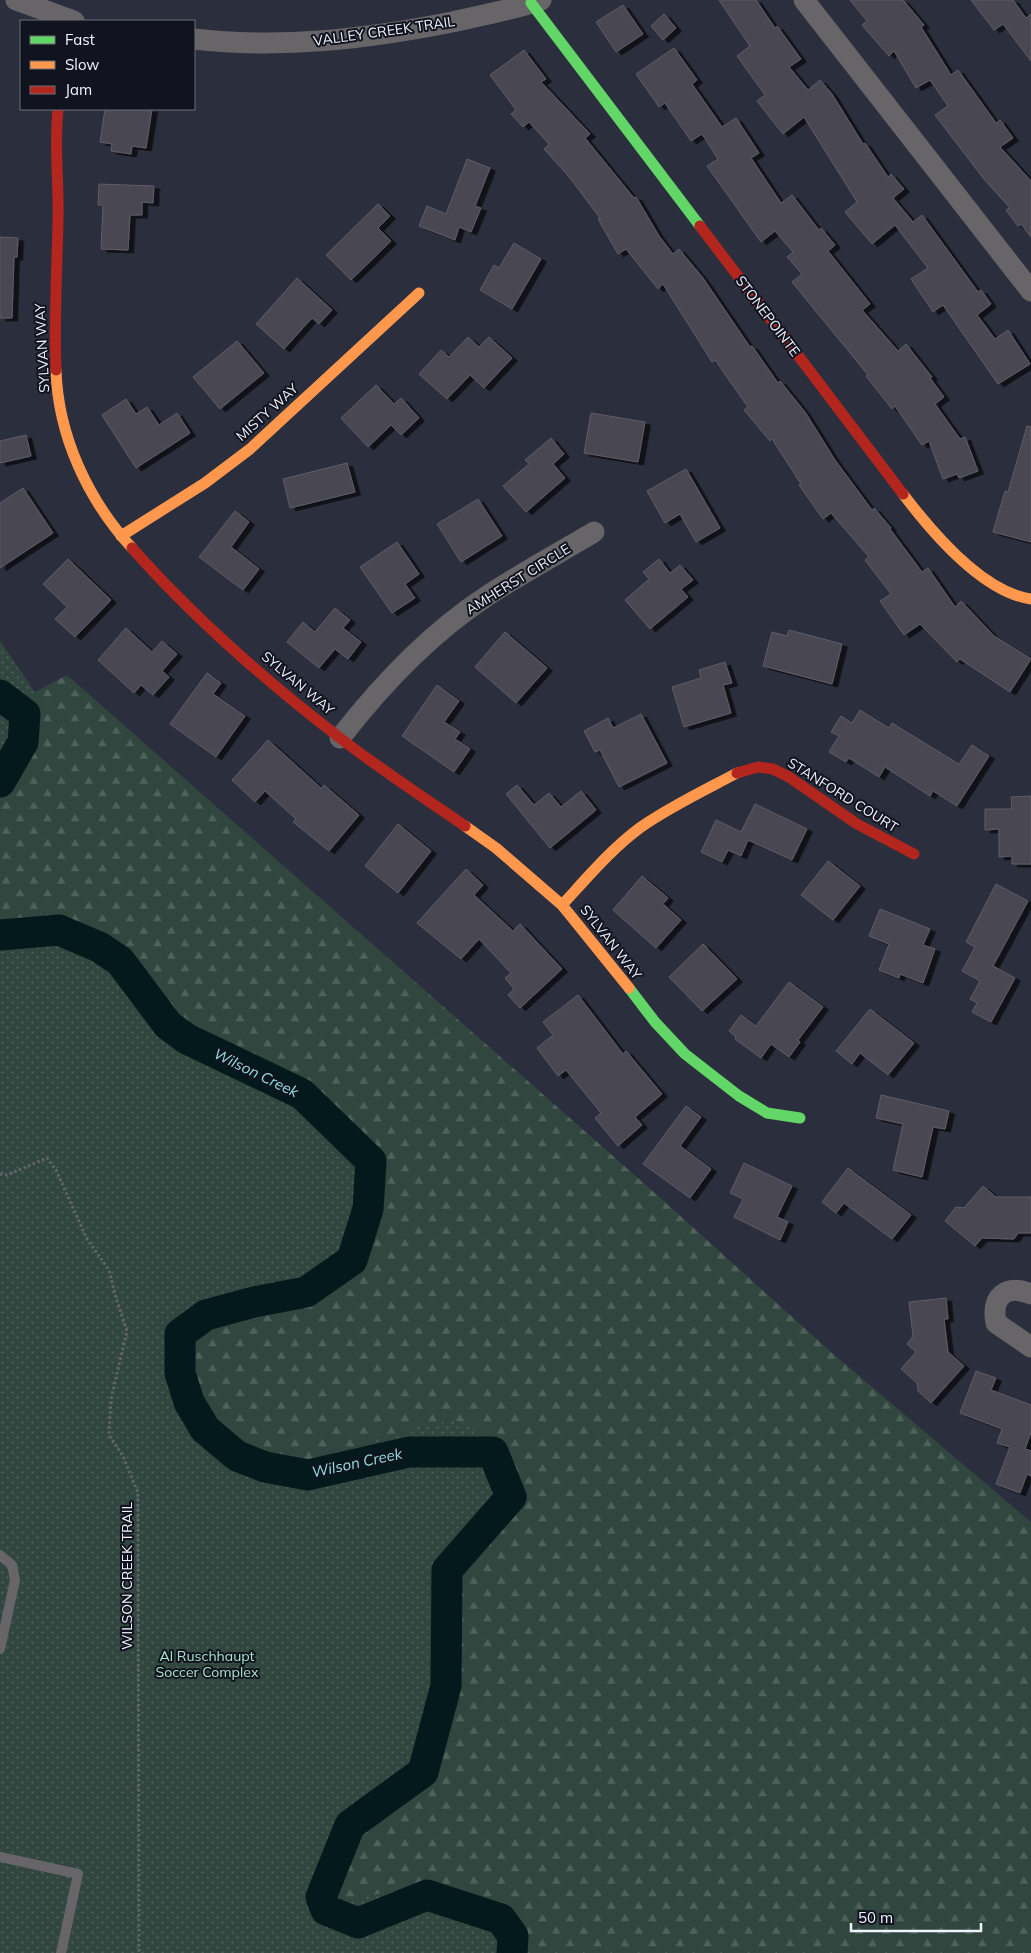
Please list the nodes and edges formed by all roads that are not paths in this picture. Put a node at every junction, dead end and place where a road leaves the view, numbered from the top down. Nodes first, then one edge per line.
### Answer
1 (16, 0) edge
2 (804, 0) edge
3 (536, 2) edge
4 (71, 20) edge
5 (195, 39) edge
6 (58, 110) edge
7 (1031, 291) edge
8 (419, 292) dead end
9 (594, 532) dead end
10 (121, 536) junction
11 (1031, 599) edge
12 (340, 738) junction
13 (914, 854) dead end
14 (562, 905) junction
15 (800, 1118) dead end
16 (1031, 1294) edge
17 (1031, 1346) edge
18 (0, 1555) edge
19 (0, 1649) edge
20 (0, 1857) edge
21 (61, 1953) edge

1 - 4 street
2 - 7 street
3 - 5 street, VALLEY CREEK TRAIL
3 - 11 street, STONEPOINTE
6 - 10 street, SYLVAN WAY
8 - 10 street, MISTY WAY
9 - 12 street, AMHERST CIRCLE
10 - 12 street, SYLVAN WAY
12 - 14 street, SYLVAN WAY
13 - 14 street, STANFORD COURT
14 - 15 street, SYLVAN WAY
16 - 17 street
18 - 19 lane
20 - 21 lane

